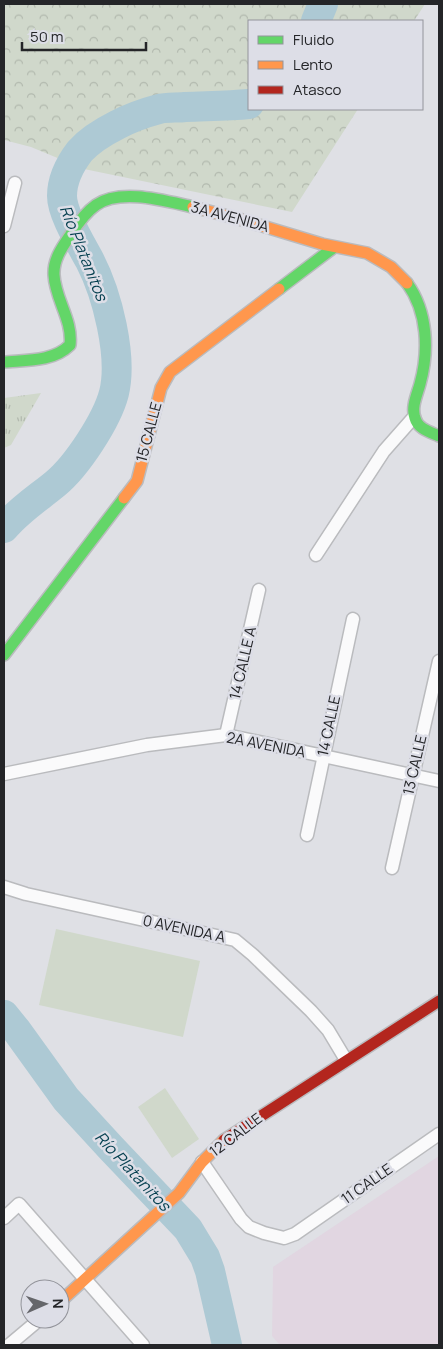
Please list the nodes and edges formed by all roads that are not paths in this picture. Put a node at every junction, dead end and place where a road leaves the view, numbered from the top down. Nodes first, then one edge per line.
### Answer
1 (15, 183) dead end
2 (4, 226) edge
3 (333, 248) junction
4 (4, 362) edge
5 (414, 416) junction
6 (439, 436) edge
7 (316, 555) dead end
8 (259, 590) dead end
9 (353, 619) dead end
10 (4, 655) edge
11 (439, 661) edge
12 (226, 735) junction
13 (323, 756) junction
14 (4, 774) edge
15 (412, 774) junction
16 (439, 781) edge
17 (307, 834) dead end
18 (392, 868) dead end
19 (4, 887) edge
20 (439, 1001) edge
21 (346, 1060) junction
22 (439, 1134) edge
23 (202, 1162) junction
24 (4, 1218) edge
25 (86, 1279) junction
26 (70, 1293) edge
27 (28, 1329) edge
28 (9, 1345) edge
29 (144, 1345) edge

1 - 2 street
3 - 4 street, 3A AVENIDA
3 - 5 street, 3A AVENIDA
3 - 10 street, 15 CALLE
5 - 6 street
5 - 7 street
8 - 12 street, 14 CALLE A
9 - 13 street, 14 CALLE
11 - 15 street, 13 CALLE
12 - 13 street, 2A AVENIDA
12 - 14 street, 2A AVENIDA
13 - 15 street, 2A AVENIDA
13 - 17 street, 14 CALLE
15 - 16 street, 2A AVENIDA
15 - 18 street, 13 CALLE
19 - 21 street, 0 AVENIDA A
20 - 21 street, 12 CALLE
21 - 23 street, 12 CALLE
22 - 23 street, 11 CALLE
23 - 25 street, 12 CALLE
24 - 25 street
25 - 26 street, 12 CALLE
25 - 29 street
27 - 28 street

